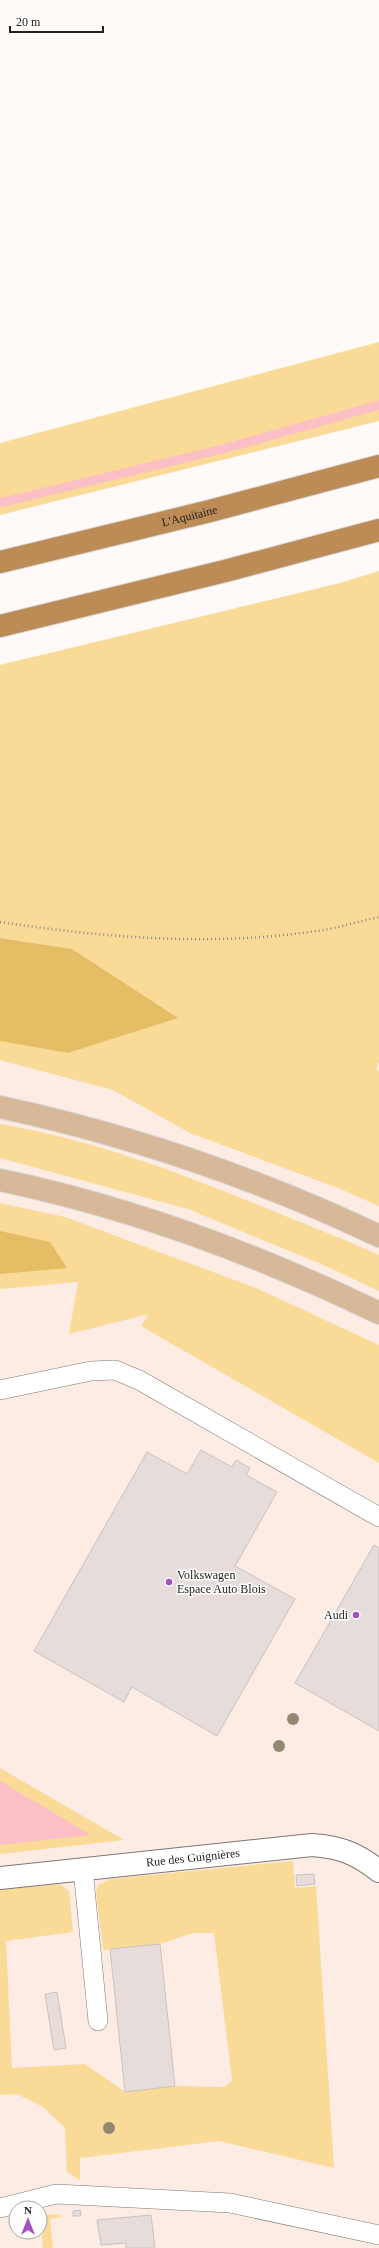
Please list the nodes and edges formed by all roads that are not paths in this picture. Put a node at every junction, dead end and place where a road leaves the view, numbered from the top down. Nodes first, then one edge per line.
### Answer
1 (379, 466) edge
2 (379, 530) edge
3 (0, 562) edge
4 (0, 626) edge
5 (0, 1107) edge
6 (0, 1180) edge
7 (379, 1236) edge
8 (379, 1313) edge
9 (0, 1390) edge
10 (379, 1517) edge
11 (83, 1869) junction
12 (379, 1871) edge
13 (0, 1878) edge
14 (98, 2021) dead end
15 (0, 2208) edge
16 (379, 2235) edge

1 - 3 highway, L'Aquitaine
2 - 4 highway
5 - 7 main road
6 - 8 main road
9 - 10 lane
11 - 12 street, Rue des Guignières
11 - 13 street, Rue des Guignières
11 - 14 lane
15 - 16 lane

